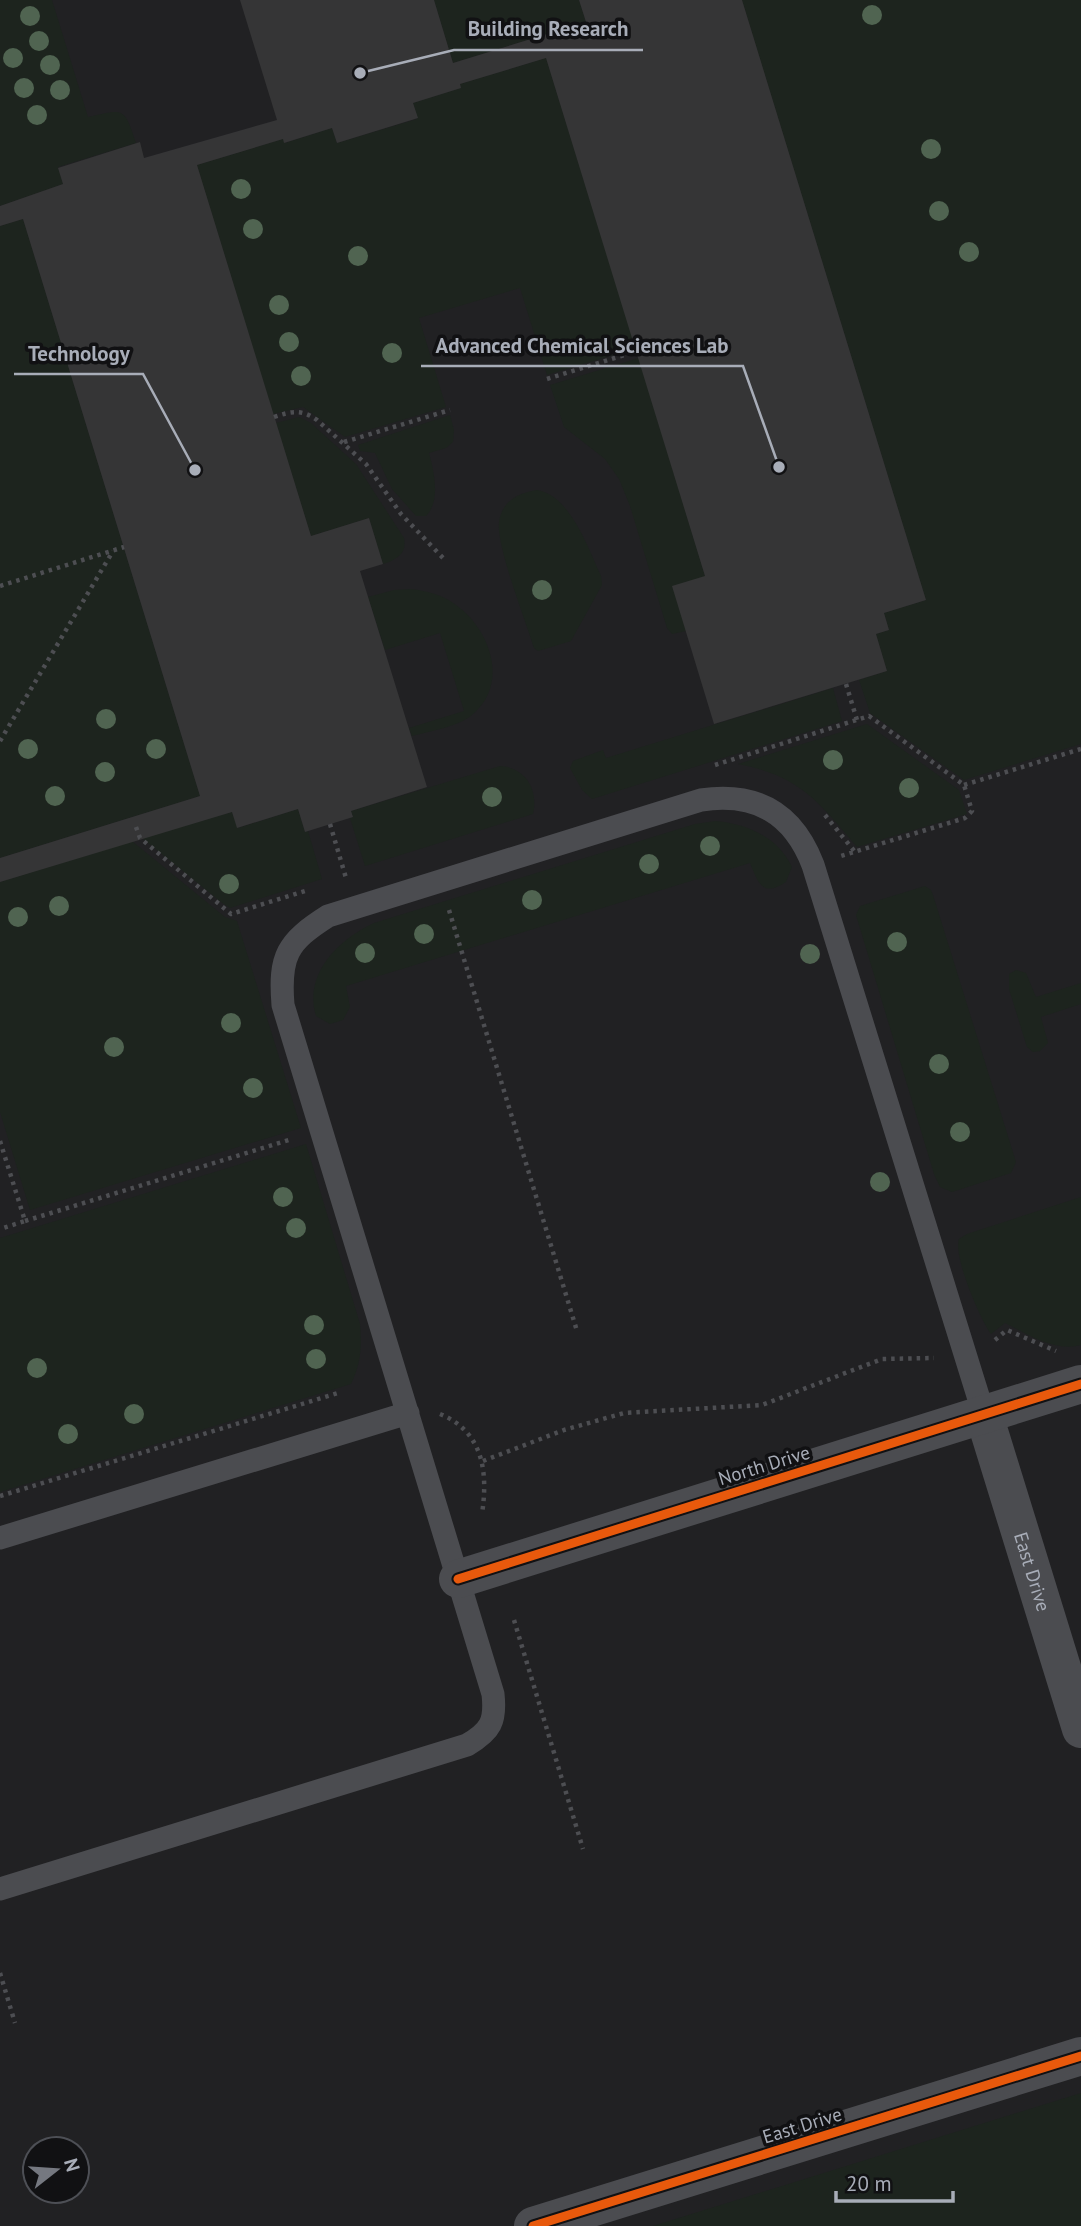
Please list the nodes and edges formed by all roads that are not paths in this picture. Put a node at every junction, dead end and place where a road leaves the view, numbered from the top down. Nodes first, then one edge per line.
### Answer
1 (1073, 1369) edge
2 (408, 1413) junction
3 (984, 1415) junction
4 (0, 1538) edge
5 (458, 1579) junction
6 (1081, 1730) edge
7 (0, 1889) edge
8 (1081, 2056) edge
9 (533, 2226) edge

1 - 3 street, North Drive
2 - 3 lane
2 - 4 lane
2 - 5 lane
3 - 5 street, North Drive
3 - 6 street, East Drive
5 - 7 lane
8 - 9 street, East Drive

